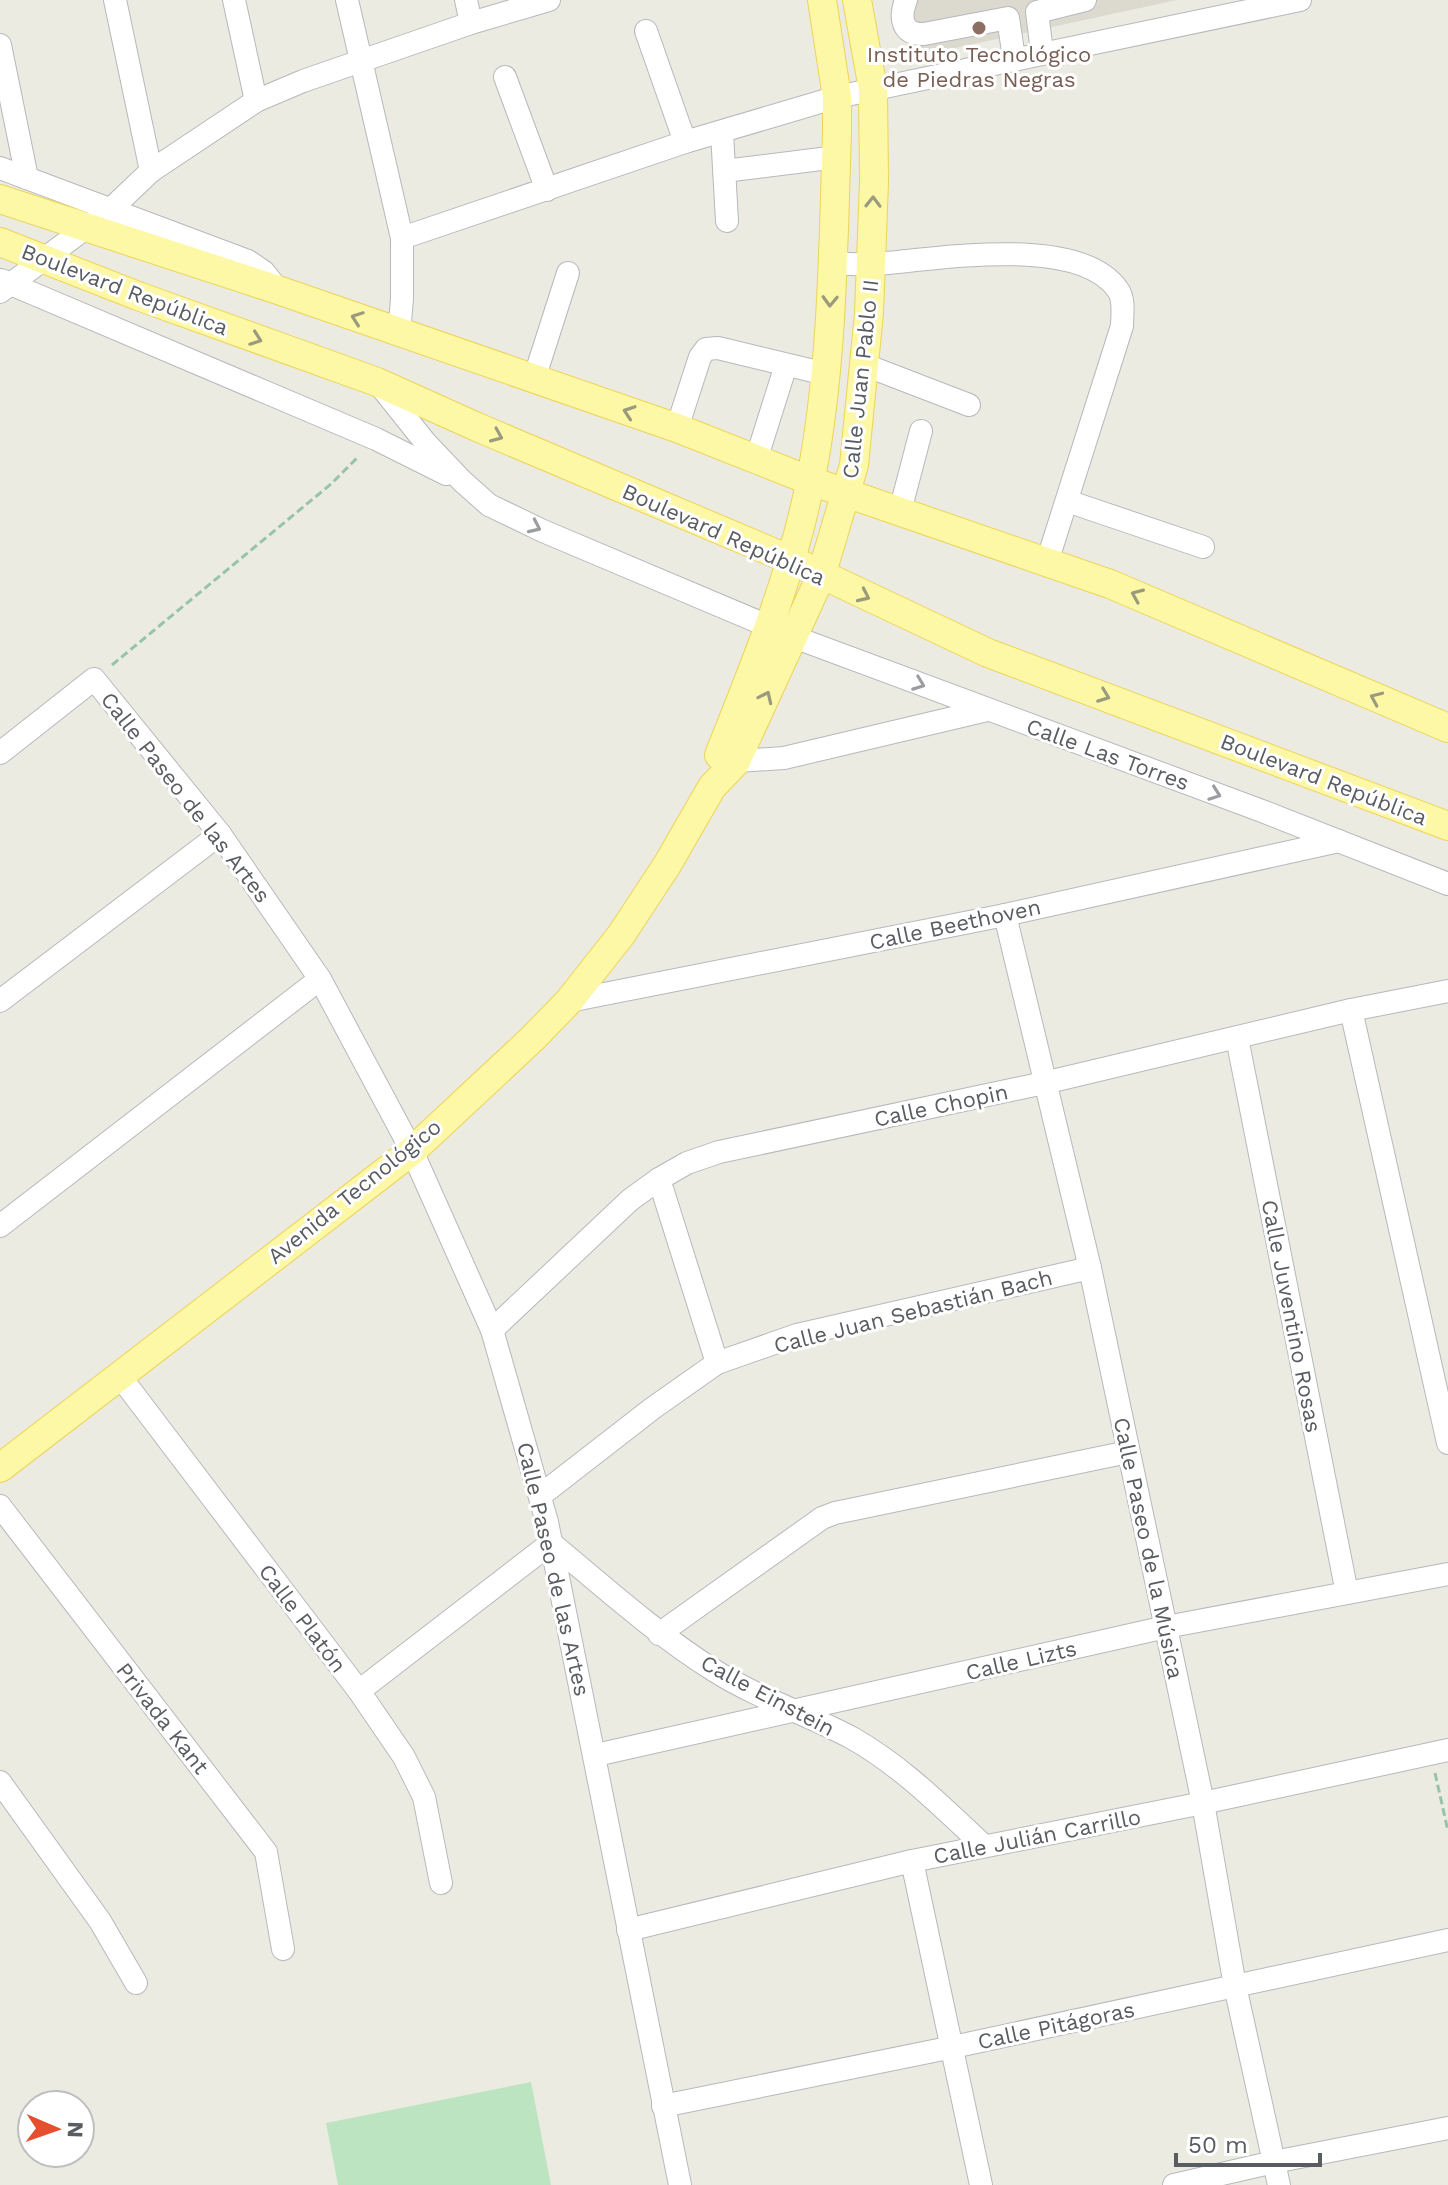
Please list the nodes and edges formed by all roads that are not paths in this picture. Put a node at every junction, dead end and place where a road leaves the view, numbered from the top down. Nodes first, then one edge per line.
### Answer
1 (115, 0) edge
2 (234, 0) edge
3 (347, 0) edge
4 (466, 0) edge
5 (549, 0) edge
6 (822, 0) edge
7 (857, 0) edge
8 (906, 0) edge
9 (1085, 0) edge
10 (1300, 0) edge
11 (1037, 12) junction
12 (1008, 18) junction
13 (471, 23) junction
14 (646, 31) dead end
15 (0, 45) edge
16 (1042, 52) junction
17 (1014, 58) junction
18 (362, 62) junction
19 (505, 77) dead end
20 (873, 89) junction
21 (837, 97) junction
22 (256, 101) junction
23 (722, 133) junction
24 (685, 142) junction
25 (837, 157) junction
26 (0, 168) edge
27 (151, 171) junction
28 (724, 171) junction
29 (27, 178) junction
30 (547, 190) junction
31 (0, 199) edge
32 (111, 209) junction
33 (727, 221) dead end
34 (88, 227) junction
35 (402, 238) junction
36 (0, 242) edge
37 (44, 258) junction
38 (831, 263) junction
39 (872, 264) junction
40 (568, 273) dead end
41 (3, 285) edge
42 (278, 290) junction
43 (399, 333) junction
44 (786, 365) junction
45 (865, 365) junction
46 (826, 374) junction
47 (534, 379) junction
48 (377, 382) junction
49 (969, 405) dead end
50 (677, 428) junction
51 (921, 431) dead end
52 (756, 460) junction
53 (462, 481) junction
54 (811, 481) junction
55 (847, 493) junction
56 (1067, 501) junction
57 (900, 511) junction
58 (1203, 547) dead end
59 (791, 560) junction
60 (1047, 562) junction
61 (821, 576) junction
62 (768, 626) junction
63 (794, 637) junction
64 (987, 710) junction
65 (1448, 728) edge
66 (0, 753) edge
67 (721, 770) junction
68 (1448, 826) edge
69 (220, 834) junction
70 (1339, 841) junction
71 (1448, 884) edge
72 (1005, 915) junction
73 (320, 979) junction
74 (1448, 991) edge
75 (0, 1001) edge
76 (569, 1001) junction
77 (1351, 1010) junction
78 (1237, 1038) junction
79 (1044, 1083) junction
80 (412, 1151) junction
81 (659, 1179) junction
82 (0, 1226) edge
83 (1090, 1268) junction
84 (492, 1330) junction
85 (717, 1363) junction
86 (119, 1375) junction
87 (1448, 1443) edge
88 (1128, 1452) junction
89 (0, 1468) edge
90 (541, 1495) junction
91 (0, 1506) edge
92 (551, 1543) junction
93 (1448, 1574) edge
94 (1347, 1593) junction
95 (1166, 1627) junction
96 (659, 1634) junction
97 (359, 1691) junction
98 (793, 1712) junction
99 (1439, 1752) edge
100 (596, 1755) junction
101 (0, 1782) edge
102 (1203, 1803) junction
103 (984, 1846) junction
104 (912, 1861) junction
105 (441, 1883) dead end
106 (628, 1930) junction
107 (1448, 1940) edge
108 (283, 1949) dead end
109 (136, 1983) dead end
110 (1235, 1986) junction
111 (953, 2047) junction
112 (663, 2106) junction
113 (1448, 2128) edge
114 (1274, 2162) junction
115 (680, 2185) edge
116 (981, 2185) edge
117 (1174, 2185) edge
118 (1279, 2185) edge

1 - 27 street
2 - 22 street
3 - 18 street
4 - 13 street
5 - 13 street
6 - 21 main road, Calle Juan Pablo II
7 - 20 main road, Calle Juan Pablo II
8 - 12 street
9 - 11 street
10 - 16 street
11 - 12 street
11 - 16 street
12 - 17 street
13 - 18 street
14 - 24 street
15 - 29 street
16 - 17 street
17 - 20 street
18 - 22 street
18 - 35 street
19 - 30 street
20 - 21 street
39 -> 20 main road, Calle Juan Pablo II
21 - 23 street
21 - 25 main road, Calle Juan Pablo II
22 - 27 street
23 - 24 street
23 - 28 street
24 - 30 street
25 - 28 street
25 - 38 main road, Calle Juan Pablo II
26 - 29 street
27 - 32 street
28 - 33 street
29 - 32 street
30 - 35 street
31 - 34 main road, Boulevard República
32 - 34 street
32 - 42 street
34 - 37 street
34 - 42 main road, Boulevard República
35 - 43 street
36 - 37 main road, Boulevard República
37 - 41 street
37 -> 48 main road, Boulevard República
38 - 39 street
38 -> 46 main road, Calle Juan Pablo II
39 - 45 main road, Calle Juan Pablo II
39 - 56 street
40 - 47 street
41 - 53 street
43 -> 42 main road, Boulevard República
43 - 47 main road, Boulevard República
44 - 46 street
44 - 50 street
44 - 52 street
45 - 49 street
45 - 55 main road, Calle Juan Pablo II
46 - 54 main road, Calle Juan Pablo II
50 -> 47 main road, Boulevard República
48 - 53 street
48 -> 59 main road, Boulevard República
50 - 52 main road, Boulevard República
51 - 57 street
52 - 54 main road, Boulevard República
53 -> 62 street, Calle Las Torres
54 - 55 main road, Boulevard República
54 - 59 main road, Calle Juan Pablo II
55 - 57 main road, Boulevard República
55 - 61 main road, Calle Juan Pablo II
56 - 58 street
56 - 60 street
57 - 60 main road, Boulevard República
59 - 61 main road, Boulevard República
59 - 62 main road, Calle Juan Pablo II
65 -> 60 main road, Boulevard República
61 - 63 main road, Calle Juan Pablo II
61 -> 68 main road, Boulevard República
62 - 63 street, Calle Las Torres
62 - 67 main road, Calle Juan Pablo II
63 -> 64 street, Calle Las Torres
67 -> 63 main road, Calle Juan Pablo II
64 - 67 street
64 -> 70 street, Calle Las Torres
66 - 69 street, Calle Paseo de las Artes
67 - 76 main road, Avenida Tecnológico
69 - 73 street, Calle Paseo de las Artes
69 - 75 street
70 - 71 street, Calle Las Torres
70 - 72 street, Calle Beethoven
72 - 76 street, Calle Beethoven
72 - 79 street, Calle Paseo de la Música
73 - 80 street, Calle Paseo de las Artes
73 - 82 street
74 - 77 street, Calle Chopin
76 - 80 main road, Avenida Tecnológico
77 - 78 street, Calle Chopin
77 - 87 street
78 - 79 street, Calle Chopin
78 - 94 street, Calle Juventino Rosas
79 - 81 street, Calle Chopin
79 - 83 street, Calle Paseo de la Música
80 - 84 street, Calle Paseo de las Artes
80 - 86 main road, Avenida Tecnológico
81 - 84 street, Calle Chopin
81 - 85 street
83 - 85 street, Calle Juan Sebastián Bach
83 - 88 street, Calle Paseo de la Música
84 - 90 street, Calle Paseo de las Artes
85 - 90 street, Calle Juan Sebastián Bach
86 - 89 main road, Avenida Tecnológico
86 - 97 street, Calle Platón
88 - 95 street, Calle Paseo de la Música
88 - 96 street
90 - 92 street, Calle Paseo de las Artes
91 - 108 street, Privada Kant
92 - 96 street, Calle Einstein
92 - 97 street
92 - 100 street, Calle Paseo de las Artes
93 - 94 street, Calle Lizts
94 - 95 street, Calle Lizts
95 - 98 street, Calle Lizts
95 - 102 street, Calle Paseo de la Música
96 - 98 street, Calle Einstein
97 - 105 street, Calle Platón
98 - 100 street, Calle Lizts
98 - 103 street, Calle Einstein
99 - 102 street, Calle Julián Carrillo
100 - 106 street, Calle Paseo de las Artes
101 - 109 street
102 - 103 street, Calle Julián Carrillo
102 - 110 street, Calle Paseo de la Música
103 - 104 street, Calle Julián Carrillo
104 - 106 street, Calle Julián Carrillo
104 - 111 street
106 - 112 street, Calle Paseo de las Artes
107 - 110 street, Calle Pitágoras
110 - 111 street, Calle Pitágoras
110 - 114 street, Calle Paseo de la Música
111 - 112 street, Calle Pitágoras
111 - 116 street
112 - 115 street, Calle Paseo de las Artes
113 - 114 street
114 - 117 street
114 - 118 street, Calle Paseo de la Música

